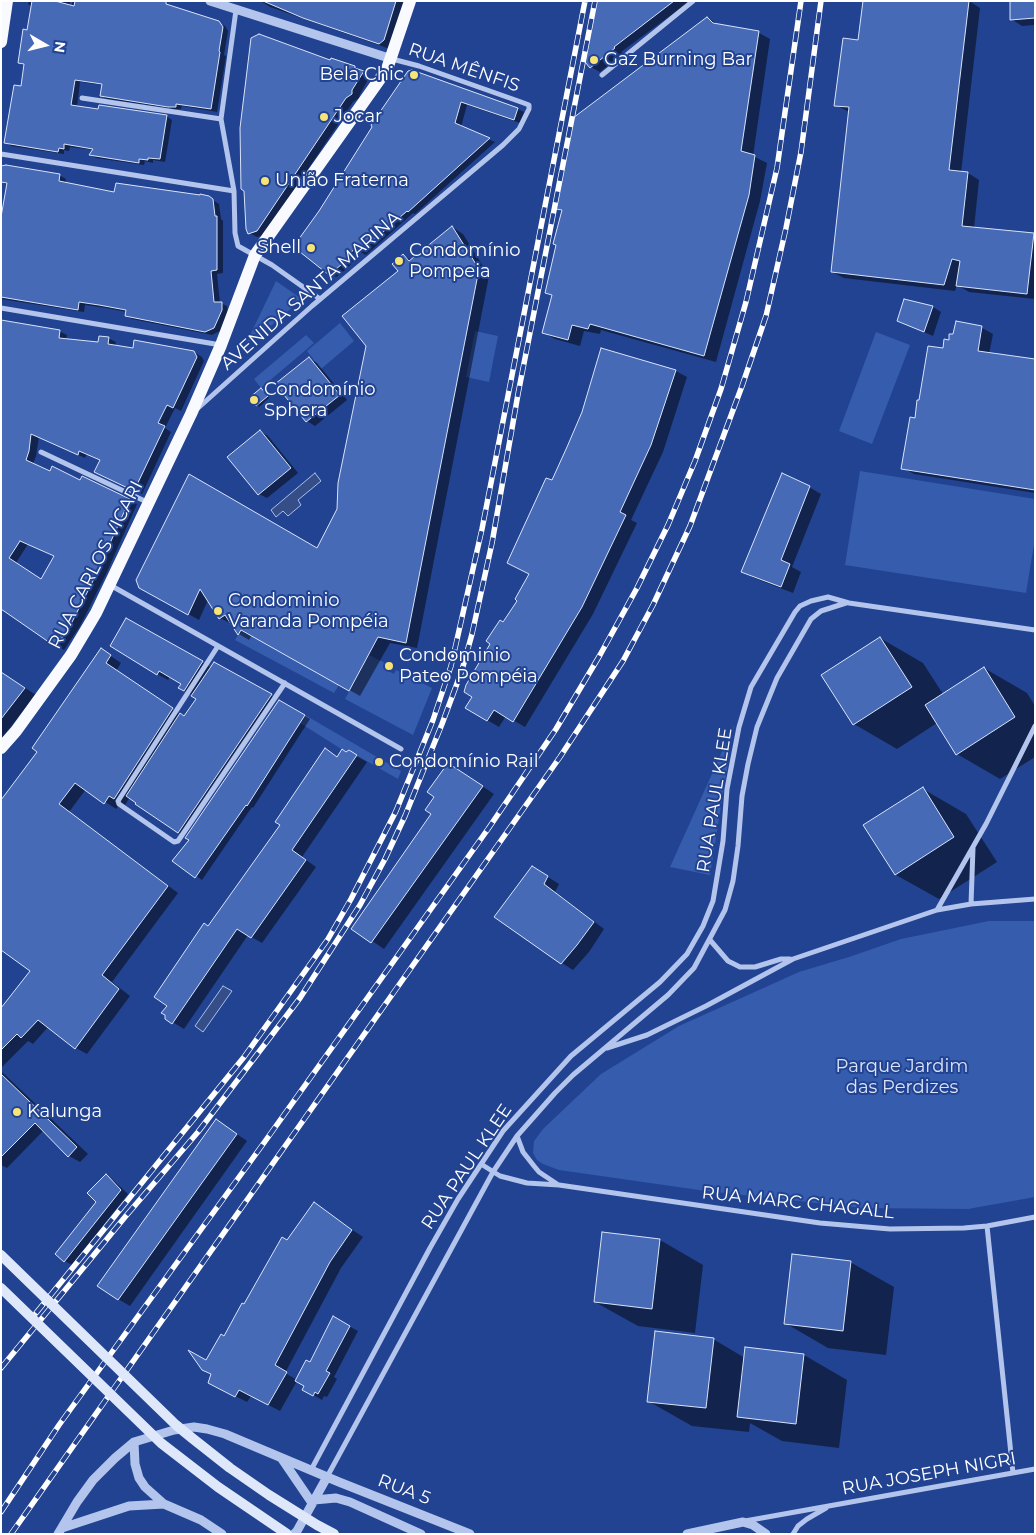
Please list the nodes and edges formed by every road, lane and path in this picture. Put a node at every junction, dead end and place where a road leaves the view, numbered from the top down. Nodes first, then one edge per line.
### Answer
1 (7, 1) edge
2 (210, 1) edge
3 (410, 1) edge
4 (692, 1) edge
5 (236, 6) edge
6 (3, 18) edge
7 (1, 42) edge
8 (392, 59) junction
9 (602, 74) dead end
10 (82, 98) dead end
11 (527, 104) joint
12 (221, 119) junction
13 (1, 154) edge
14 (234, 191) junction
15 (255, 255) junction
16 (320, 299) junction
17 (1, 308) edge
18 (222, 345) junction
19 (191, 414) junction
20 (41, 452) dead end
21 (149, 503) junction
22 (110, 584) junction
23 (849, 603) junction
24 (1035, 630) edge
25 (218, 646) junction
26 (285, 684) junction
27 (1035, 726) edge
28 (1, 748) edge
29 (401, 749) dead end
30 (973, 845) junction
31 (1035, 899) edge
32 (971, 904) junction
33 (937, 910) junction
34 (710, 940) junction
35 (793, 959) junction
36 (604, 1049) junction
37 (517, 1136) junction
38 (481, 1164) junction
39 (493, 1172) junction
40 (559, 1185) junction
41 (1035, 1217) edge
42 (987, 1226) junction
43 (1, 1255) edge
44 (1, 1288) edge
45 (134, 1442) junction
46 (282, 1458) junction
47 (1035, 1469) edge
48 (311, 1470) junction
49 (1013, 1473) junction
50 (327, 1477) junction
51 (313, 1502) junction
52 (164, 1504) junction
53 (829, 1507) junction
54 (742, 1522) junction
55 (60, 1531) edge
56 (222, 1534) edge
57 (287, 1534) edge
58 (294, 1534) edge
59 (334, 1534) edge
60 (421, 1534) edge
61 (470, 1534) edge
62 (687, 1534) edge
63 (766, 1534) edge
64 (793, 1534) edge

1 - 6 main road
2 - 5 street
3 - 8 main road, RUA CARLOS VICARI
4 - 9 street
5 - 8 street
5 - 12 street
6 - 7 main road
8 - 11 street, RUA MÊNFIS
8 - 15 main road, RUA CARLOS VICARI
10 - 12 street
11 - 16 street, AVENIDA SANTA MARINA
12 - 14 street
13 - 14 street
14 - 15 street
15 - 16 street
15 - 18 main road, RUA CARLOS VICARI
16 - 19 street, AVENIDA SANTA MARINA
17 - 18 street
18 - 19 main road, RUA CARLOS VICARI
19 - 21 main road, RUA CARLOS VICARI
20 - 21 street
21 - 22 main road, RUA CARLOS VICARI
22 - 25 street
22 - 28 main road, RUA CARLOS VICARI
23 - 24 street
23 - 34 street, RUA PAUL KLEE
23 - 38 street, RUA PAUL KLEE
25 - 26 street
25 - 26 street
26 - 29 street
27 - 30 street
30 - 32 street
30 - 33 street
31 - 32 street
32 - 33 street
33 - 35 street
34 - 35 street
34 - 36 street, RUA PAUL KLEE
35 - 36 street
36 - 37 street, RUA PAUL KLEE
37 - 39 street, RUA PAUL KLEE
37 - 40 street, RUA MARC CHAGALL
38 - 39 street, RUA MARC CHAGALL
38 - 48 street, RUA PAUL KLEE
39 - 40 street, RUA MARC CHAGALL
39 - 50 street, RUA PAUL KLEE
40 - 42 street, RUA MARC CHAGALL
41 - 42 street, RUA MARC CHAGALL
42 - 49 street
43 - 59 main road, bridge
44 - 57 main road, bridge
45 - 46 street, RUA 5
45 - 52 street
45 - 55 street
46 - 48 street, RUA 5
46 - 51 street
47 - 49 street, RUA JOSEPH NIGRI
48 - 50 street, RUA 5
49 - 53 street, RUA JOSEPH NIGRI
50 - 51 street
50 - 61 street, RUA 5
51 - 58 street
51 - 60 street
52 - 55 street
52 - 56 street
53 - 54 street
53 - 64 street
54 - 62 street
54 - 63 street

